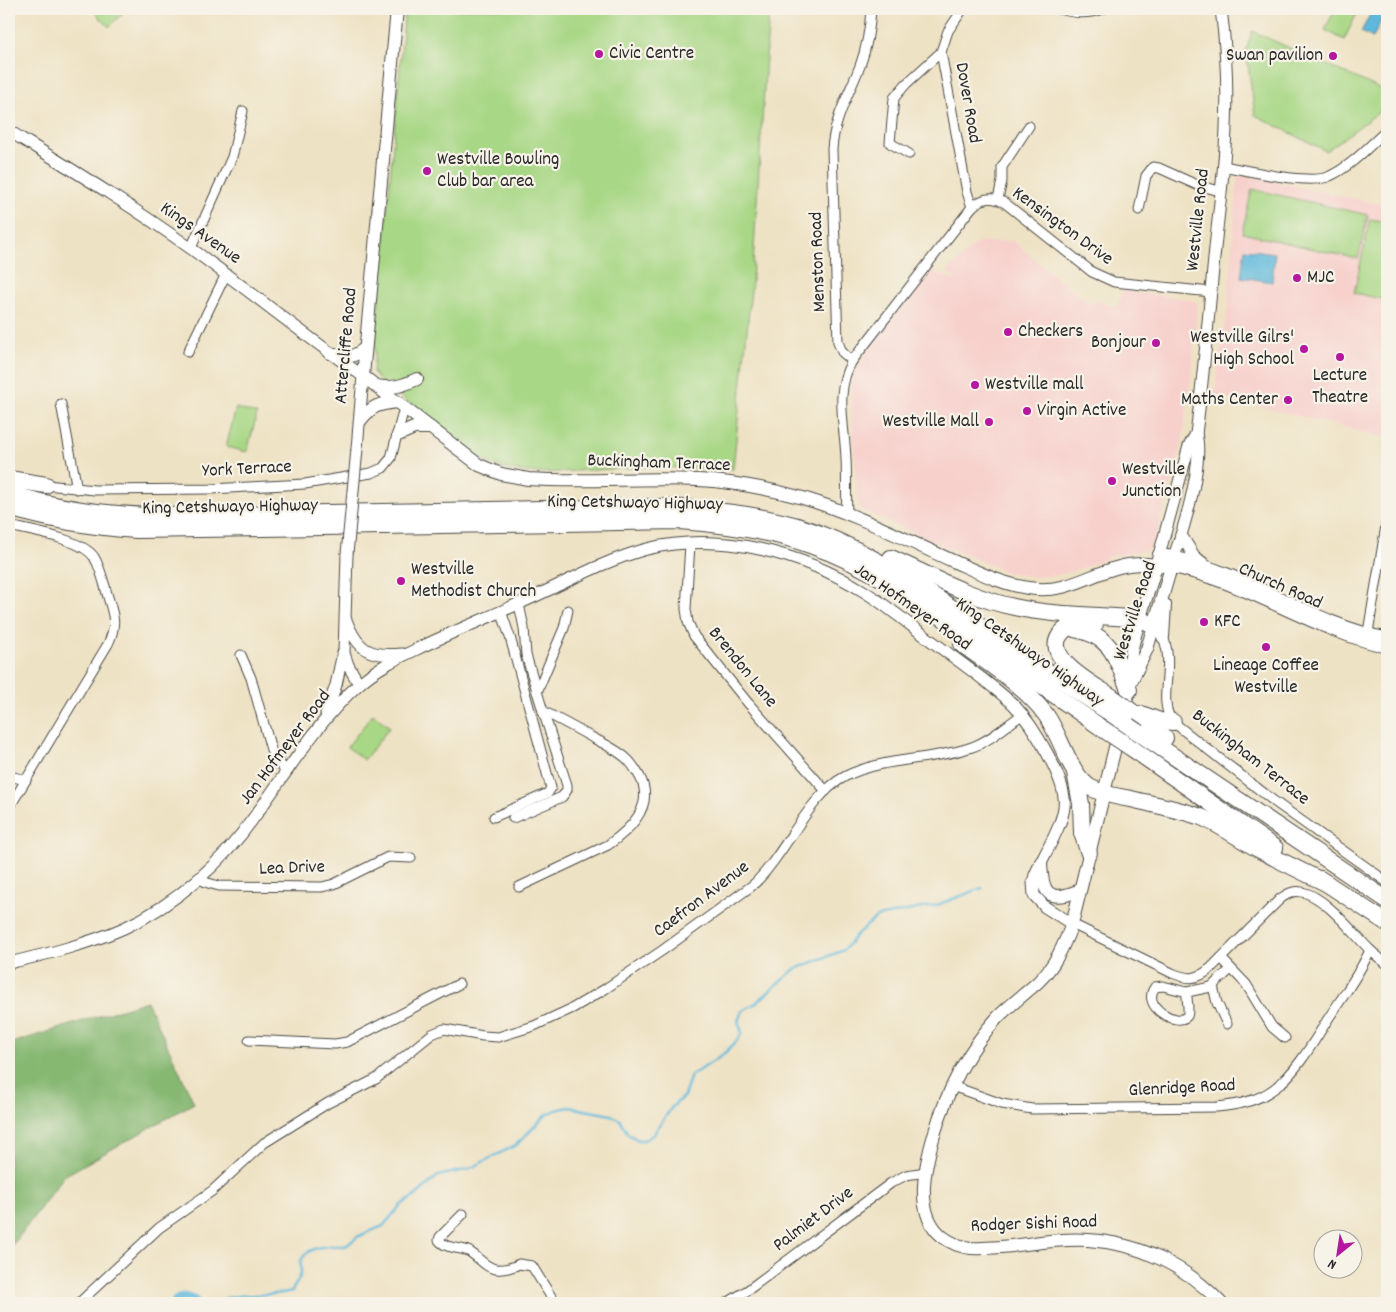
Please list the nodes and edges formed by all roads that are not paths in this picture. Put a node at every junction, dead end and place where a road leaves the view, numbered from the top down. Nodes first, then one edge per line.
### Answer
1 (397, 9) edge
2 (871, 9) edge
3 (963, 9) edge
4 (1058, 9) edge
5 (1103, 9) edge
6 (1221, 9) edge
7 (941, 52) junction
8 (243, 111) dead end
9 (1029, 126) dead end
10 (1387, 130) edge
11 (9, 131) edge
12 (909, 154) dead end
13 (1223, 166) junction
14 (1220, 191) junction
15 (998, 199) junction
16 (972, 206) junction
17 (1139, 210) dead end
18 (191, 248) junction
19 (226, 274) junction
20 (1210, 292) junction
21 (365, 348) junction
22 (188, 352) dead end
23 (330, 353) junction
24 (852, 361) junction
25 (363, 376) junction
26 (417, 379) dead end
27 (376, 386) junction
28 (61, 404) dead end
29 (401, 405) junction
30 (360, 420) junction
31 (431, 428) junction
32 (1196, 434) junction
33 (398, 435) junction
34 (9, 479) edge
35 (46, 485) joint
36 (1193, 488) junction
37 (77, 489) junction
38 (9, 493) edge
39 (9, 508) edge
40 (847, 512) junction
41 (1171, 512) junction
42 (1387, 520) edge
43 (9, 526) edge
44 (776, 534) junction
45 (1181, 536) junction
46 (828, 537) junction
47 (690, 544) junction
48 (1158, 560) junction
49 (1173, 562) junction
50 (1206, 566) junction
51 (519, 604) junction
52 (568, 610) dead end
53 (501, 611) junction
54 (344, 616) junction
55 (1068, 628) junction
56 (1150, 628) junction
57 (1367, 638) junction
58 (1387, 638) edge
59 (344, 646) junction
60 (1387, 647) edge
61 (408, 654) junction
62 (241, 655) dead end
63 (359, 684) junction
64 (1130, 686) junction
65 (537, 692) junction
66 (1110, 704) junction
67 (543, 711) junction
68 (1132, 711) junction
69 (1023, 714) junction
70 (1173, 722) junction
71 (322, 723) junction
72 (1074, 768) junction
73 (286, 772) junction
74 (9, 776) edge
75 (26, 780) junction
76 (826, 791) junction
77 (1103, 792) junction
78 (9, 808) edge
79 (494, 817) dead end
80 (513, 818) dead end
81 (1089, 853) junction
82 (411, 858) dead end
83 (1325, 858) junction
84 (1041, 862) junction
85 (199, 879) junction
86 (1387, 882) edge
87 (1328, 884) junction
88 (519, 887) dead end
89 (1080, 890) junction
90 (1387, 900) edge
91 (1387, 923) edge
92 (1072, 924) junction
93 (1370, 950) junction
94 (1221, 958) junction
95 (9, 963) edge
96 (1387, 964) edge
97 (1231, 969) junction
98 (459, 984) dead end
99 (1213, 986) junction
100 (1187, 992) junction
101 (1227, 1024) dead end
102 (1285, 1038) dead end
103 (250, 1040) dead end
104 (952, 1086) junction
105 (926, 1172) junction
106 (463, 1214) dead end
107 (79, 1303) edge
108 (555, 1303) edge
109 (726, 1303) edge
110 (1221, 1303) edge

1 - 21 main road, Attercliffe Road
2 - 24 street, Menston Road
3 - 7 street, Dover Road
4 - 5 street
6 - 13 street, Westville Road
7 - 12 street
7 - 16 street, Dover Road
8 - 18 street
9 - 15 street
10 - 13 street
11 - 18 street, Kings Avenue
13 - 14 street, Westville Road
14 - 17 street
14 - 20 street, Westville Road
15 - 16 street, Kensington Drive
15 - 20 street, Kensington Drive
16 - 24 street
18 - 19 street, Kings Avenue
19 - 22 street
19 - 23 street, Kings Avenue
20 - 32 street, Westville Road
21 - 23 main road
21 - 25 main road, Attercliffe Road
23 - 25 street, Kings Avenue
24 - 40 street
25 - 27 main road, Buckingham Terrace
25 - 30 street, Attercliffe Road
26 - 27 main road
27 - 29 main road, Buckingham Terrace
28 - 37 street
29 - 30 main road
29 - 31 main road, Buckingham Terrace
29 - 33 street, York Terrace
30 - 54 street, Attercliffe Road, bridge
31 - 33 main road
31 - 40 main road, Buckingham Terrace
32 - 36 street, Westville Road
32 - 41 street, Westville Road
33 - 37 street, York Terrace
34 - 35 highway
35 - 37 street, York Terrace
36 - 41 street
36 - 45 street, Westville Road
38 - 46 highway, King Cetshwayo Highway
39 - 44 highway, King Cetshwayo Highway
40 - 48 main road, Buckingham Terrace
41 - 48 street, Westville Road
42 - 57 street
43 - 75 street
44 - 72 highway
44 - 87 highway, King Cetshwayo Highway, bridge
45 - 49 street, Westville Road
45 - 50 street
46 - 56 highway
46 - 66 highway, King Cetshwayo Highway
47 - 51 street, Jan Hofmeyer Road
47 - 69 street, Jan Hofmeyer Road
47 - 76 street, Brendon Lane
48 - 49 main road, Church Road
48 - 56 main road, Westville Road
49 - 50 street, Church Road
49 - 56 main road, Westville Road
49 - 57 street, Church Road
50 - 57 street, Church Road
51 - 53 street, Jan Hofmeyer Road
51 - 65 street
52 - 65 street
53 - 61 street, Jan Hofmeyer Road
53 - 79 street
54 - 59 street, Attercliffe Road
54 - 61 street
55 - 56 highway
55 - 64 highway
55 - 66 highway
56 - 64 main road, Westville Road
56 - 70 street, Buckingham Terrace
57 - 58 street, Church Road
57 - 60 street, Church Road
59 - 63 street, Attercliffe Road
59 - 71 street
61 - 63 street, Jan Hofmeyer Road
62 - 73 street
63 - 71 street, Jan Hofmeyer Road
64 - 77 main road, Westville Road
65 - 67 street
66 - 68 highway, bridge
66 - 83 highway, King Cetshwayo Highway, bridge
67 - 80 street
67 - 88 street
68 - 70 highway
68 - 83 highway
69 - 76 street, Caefron Avenue
69 - 84 street, Jan Hofmeyer Road
70 - 86 street, Buckingham Terrace
71 - 73 street, Jan Hofmeyer Road
72 - 77 highway
72 - 81 highway
73 - 85 street, Jan Hofmeyer Road
74 - 75 street
75 - 78 street
76 - 107 street, Caefron Avenue
77 - 81 main road, Rodger Sishi Road
77 - 87 highway
81 - 89 main road, Rodger Sishi Road
82 - 85 street, Lea Drive
83 - 90 highway, King Cetshwayo Highway
84 - 89 main road
84 - 92 street, Jan Hofmeyer Road
85 - 95 street, Jan Hofmeyer Road
87 - 91 highway, King Cetshwayo Highway
89 - 92 main road, Rodger Sishi Road
92 - 94 street
92 - 104 main road, Rodger Sishi Road
93 - 94 street
93 - 96 street
93 - 104 street, Glenridge Road
94 - 97 street
97 - 99 street
97 - 102 street
98 - 103 street
99 - 100 street
99 - 101 street
100 - 100 street
104 - 105 main road, Rodger Sishi Road
105 - 109 street, Palmiet Drive
105 - 110 main road, Rodger Sishi Road
106 - 108 street

